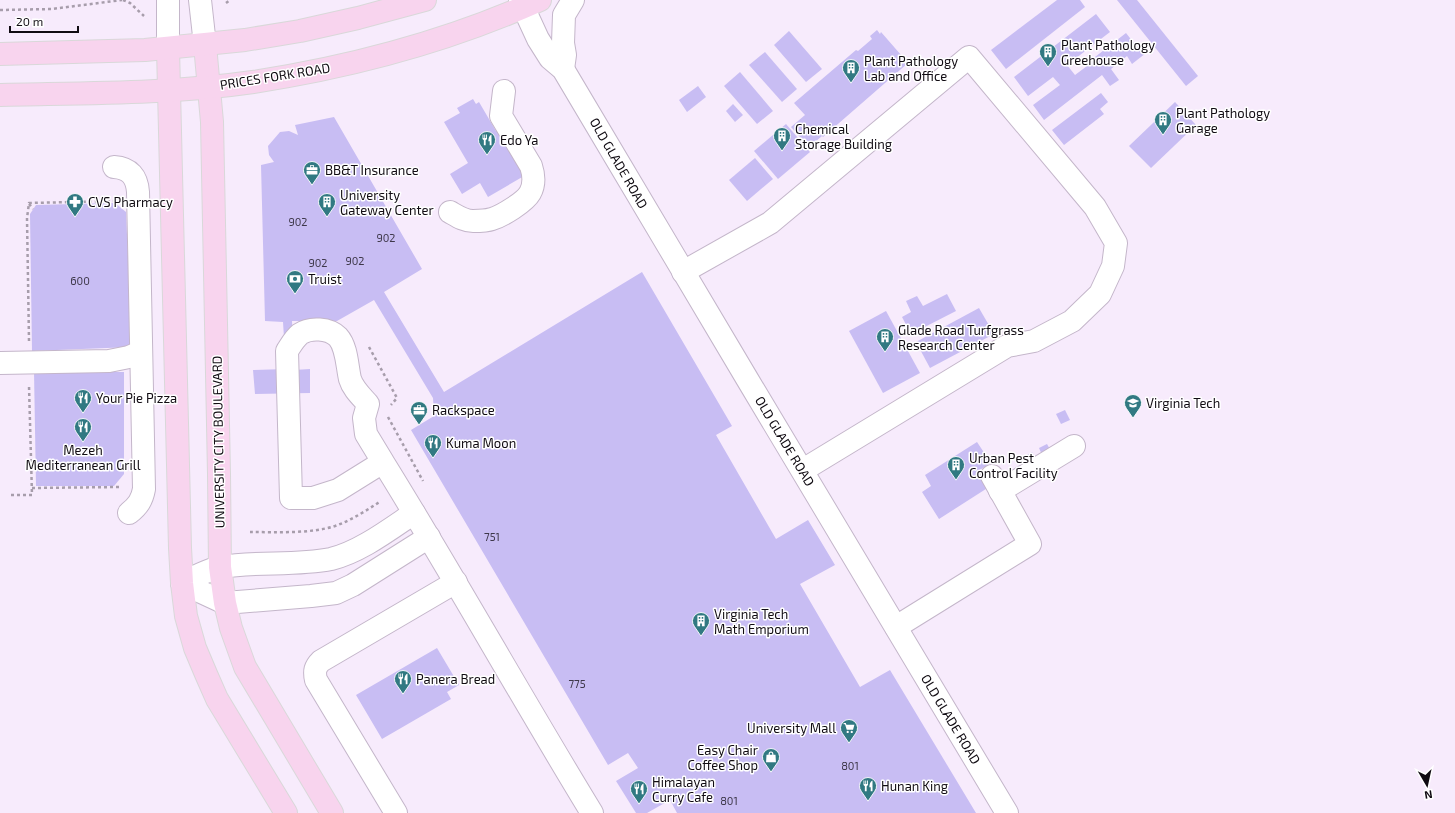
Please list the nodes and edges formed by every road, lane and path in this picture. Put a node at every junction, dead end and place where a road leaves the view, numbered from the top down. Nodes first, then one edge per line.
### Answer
1 (123, 0) edge
2 (168, 0) edge
3 (200, 0) edge
4 (230, 0) edge
5 (425, 0) edge
6 (573, 0) edge
7 (226, 3) dead end
8 (527, 3) edge
9 (0, 10) edge
10 (144, 16) dead end
11 (206, 44) junction
12 (168, 48) junction
13 (0, 54) edge
14 (563, 68) junction
15 (209, 86) junction
16 (169, 90) junction
17 (504, 91) dead end
18 (0, 95) edge
19 (114, 167) dead end
20 (116, 201) dead end
21 (29, 203) junction
22 (33, 209) dead end
23 (450, 212) dead end
24 (683, 272) junction
25 (29, 344) dead end
26 (367, 346) dead end
27 (141, 352) junction
28 (0, 363) edge
29 (29, 386) dead end
30 (376, 408) junction
31 (389, 408) dead end
32 (1074, 446) dead end
33 (383, 462) junction
34 (803, 470) junction
35 (425, 484) dead end
36 (32, 488) junction
37 (120, 493) dead end
38 (11, 495) dead end
39 (129, 513) dead end
40 (414, 513) junction
41 (429, 537) junction
42 (220, 567) junction
43 (456, 582) junction
44 (182, 583) junction
45 (225, 603) junction
46 (896, 626) junction
47 (286, 813) edge
48 (332, 813) edge
49 (396, 813) edge
50 (592, 813) edge
51 (1007, 813) edge

1 - 9 path
1 - 10 path
2 - 12 street
3 - 11 street
4 - 7 path
5 - 11 main road
6 - 14 street
8 - 14 street, OLD GLADE ROAD
8 - 15 main road, PRICES FORK ROAD
11 - 12 main road
11 - 15 main road, UNIVERSITY CITY BOULEVARD
12 - 13 main road
12 - 16 main road
14 - 24 street, OLD GLADE ROAD
15 - 16 main road, PRICES FORK ROAD
15 - 42 main road, UNIVERSITY CITY BOULEVARD
16 - 18 main road, PRICES FORK ROAD
16 - 44 main road
17 - 23 street
19 - 27 street
20 - 21 path
21 - 22 path
21 - 25 path
24 - 34 street, OLD GLADE ROAD
24 - 34 street
26 - 31 path
27 - 28 street
27 - 39 street
29 - 36 path
30 - 33 street
30 - 33 street
30 - 35 path
32 - 46 street
33 - 40 street
34 - 46 street, OLD GLADE ROAD
36 - 37 path
36 - 38 path
40 - 41 street
40 - 42 street
41 - 43 street
41 - 45 street
42 - 44 street
42 - 45 main road, UNIVERSITY CITY BOULEVARD
43 - 49 street
43 - 50 street
44 - 45 street
44 - 47 main road
45 - 48 main road, UNIVERSITY CITY BOULEVARD
46 - 51 street, OLD GLADE ROAD

